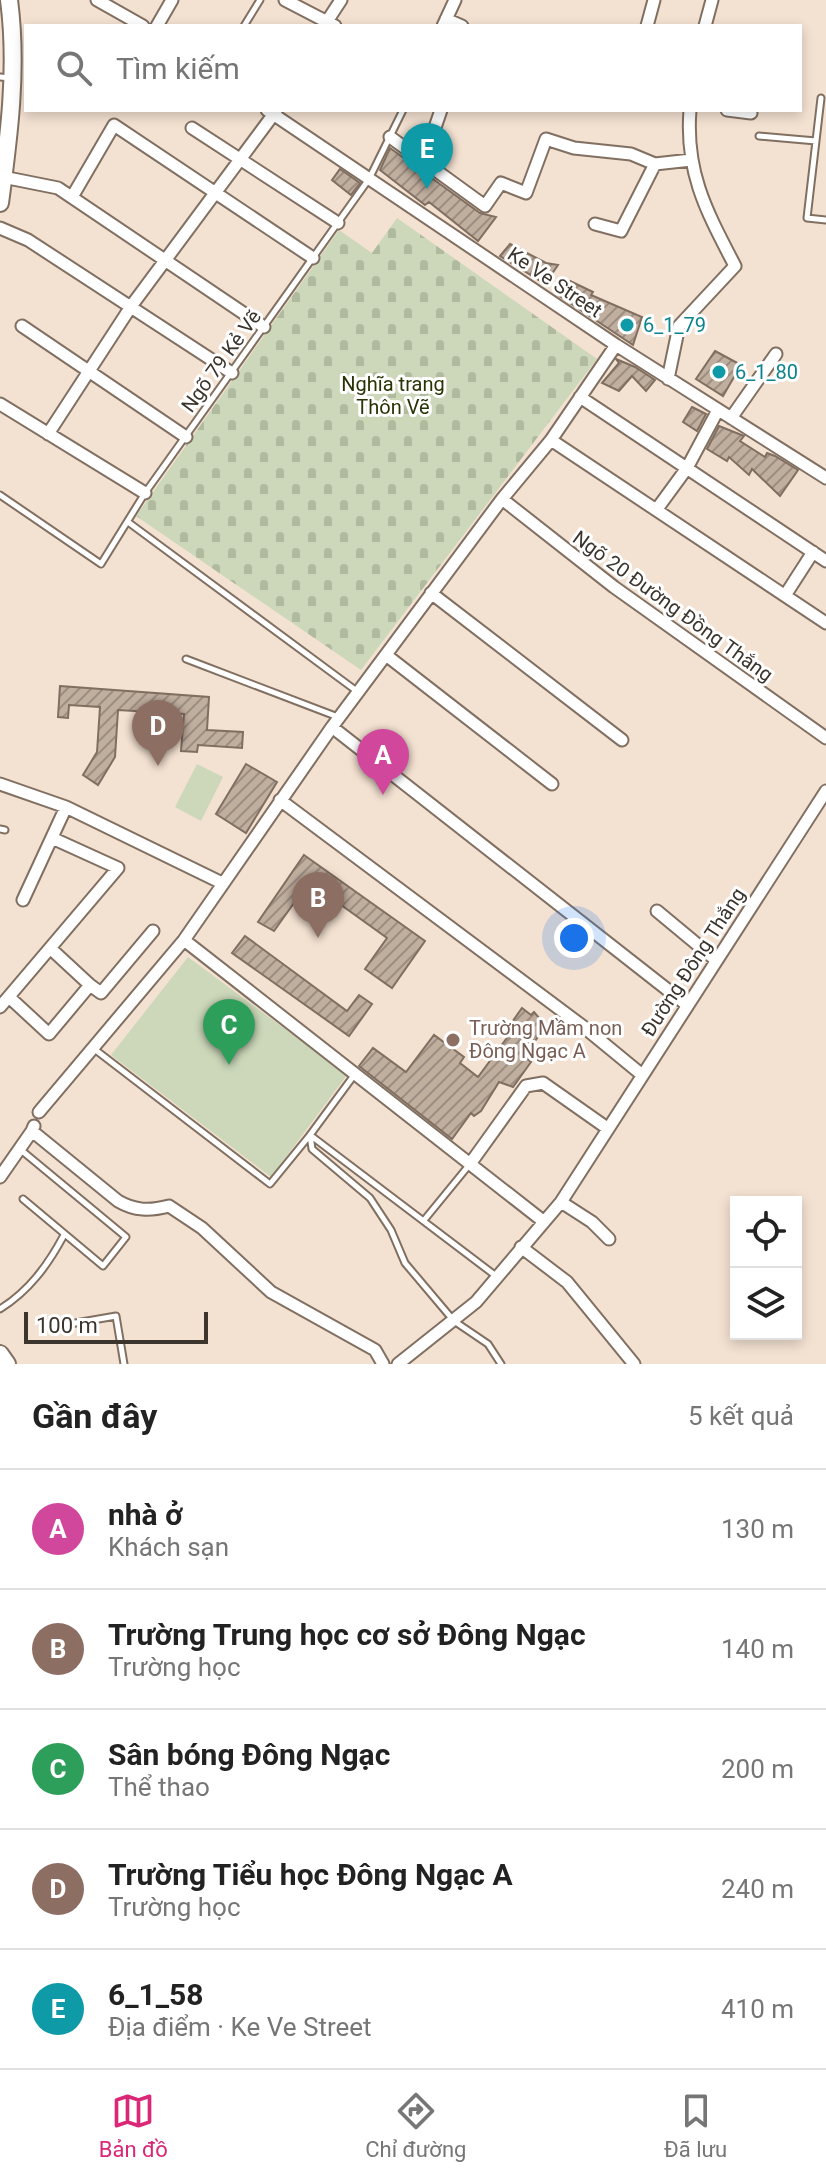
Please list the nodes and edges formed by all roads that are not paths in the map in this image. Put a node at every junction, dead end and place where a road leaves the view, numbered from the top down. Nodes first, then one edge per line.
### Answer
1 (9, 0) edge
2 (97, 0) edge
3 (172, 0) edge
4 (260, 0) edge
5 (285, 0) edge
6 (341, 0) edge
7 (455, 0) edge
8 (654, 0) edge
9 (712, 0) edge
10 (444, 22) edge
11 (139, 24) edge
12 (158, 24) edge
13 (245, 24) edge
14 (327, 24) edge
15 (329, 24) edge
16 (648, 24) edge
17 (706, 24) edge
18 (6, 78) edge
19 (821, 98) dead end
20 (273, 112) edge
21 (402, 112) edge
22 (440, 112) edge
23 (690, 112) edge
24 (743, 112) edge
25 (751, 113) dead end
26 (192, 128) dead end
27 (759, 136) dead end
28 (390, 137) junction
29 (816, 141) junction
30 (4, 156) edge
31 (419, 158) junction
32 (240, 160) junction
33 (691, 160) junction
34 (655, 164) junction
35 (3, 177) junction
36 (369, 179) junction
37 (215, 193) junction
38 (72, 197) junction
39 (0, 203) edge
40 (826, 220) edge
41 (338, 223) junction
42 (595, 224) dead end
43 (0, 228) edge
44 (313, 258) junction
45 (164, 262) junction
46 (132, 305) junction
47 (22, 326) dead end
48 (264, 327) junction
49 (616, 345) junction
50 (776, 354) dead end
51 (88, 372) junction
52 (232, 373) junction
53 (668, 379) junction
54 (580, 397) junction
55 (0, 404) edge
56 (718, 410) junction
57 (731, 418) junction
58 (48, 434) junction
59 (186, 437) junction
60 (551, 440) junction
61 (687, 468) junction
62 (826, 478) edge
63 (145, 493) junction
64 (0, 495) edge
65 (502, 499) junction
66 (657, 509) junction
67 (128, 522) junction
68 (813, 552) junction
69 (826, 561) edge
70 (431, 593) junction
71 (786, 594) junction
72 (826, 623) edge
73 (386, 655) junction
74 (186, 659) dead end
75 (358, 692) junction
76 (335, 722) junction
77 (826, 738) edge
78 (622, 740) dead end
79 (0, 784) edge
80 (552, 784) dead end
81 (826, 791) edge
82 (280, 800) junction
83 (66, 807) junction
84 (52, 838) junction
85 (222, 883) junction
86 (23, 900) dead end
87 (657, 911) dead end
88 (153, 931) dead end
89 (184, 940) junction
90 (50, 948) junction
91 (716, 960) junction
92 (90, 985) junction
93 (9, 997) junction
94 (687, 1005) junction
95 (0, 1007) edge
96 (93, 1048) junction
97 (355, 1074) junction
98 (641, 1074) junction
99 (39, 1112) dead end
100 (607, 1128) junction
101 (310, 1135) junction
102 (20, 1150) junction
103 (470, 1164) junction
104 (0, 1177) edge
105 (23, 1199) dead end
106 (561, 1202) junction
107 (425, 1219) junction
108 (543, 1221) junction
109 (64, 1235) junction
110 (609, 1239) dead end
111 (521, 1247) junction
112 (497, 1277) junction
113 (0, 1309) edge
114 (454, 1321) junction
115 (64, 1325) dead end
116 (0, 1354) edge
117 (7, 1364) edge
118 (124, 1364) edge
119 (383, 1364) edge
120 (398, 1364) edge
121 (501, 1364) edge
122 (634, 1364) edge

1 - 18 main road
2 - 11 street
3 - 12 street
4 - 13 lane
5 - 14 street
6 - 15 street
7 - 10 street
8 - 16 street
9 - 17 street
18 - 30 main road
19 - 29 lane
20 - 32 street
20 - 36 street, Ke Ve Street
21 - 28 lane, Ngõ 79 Kẻ Vẽ
22 - 31 street
23 - 33 street
24 - 25 street
26 - 32 street
27 - 29 lane
28 - 31 street
28 - 36 lane, Ngõ 79 Kẻ Vẽ
29 - 40 lane
30 - 35 main road
31 - 34 street
32 - 37 street
32 - 41 street
33 - 34 street
33 - 53 street
34 - 42 street
35 - 38 street
35 - 39 main road
36 - 41 lane, Ngõ 79 Kẻ Vẽ
36 - 49 street, Ke Ve Street
37 - 38 street
37 - 44 street
37 - 45 street
38 - 45 street
41 - 44 lane, Ngõ 79 Kẻ Vẽ
43 - 46 street
44 - 48 lane, Ngõ 79 Kẻ Vẽ
45 - 46 street
45 - 48 street
46 - 51 street
46 - 52 street
47 - 51 street
48 - 52 lane, Ngõ 79 Kẻ Vẽ
49 - 53 street, Ke Ve Street
49 - 54 street
50 - 57 street
51 - 58 street
51 - 59 street
52 - 59 lane, Ngõ 79 Kẻ Vẽ
53 - 56 street, Ke Ve Street
54 - 60 street
54 - 61 street
55 - 58 street
56 - 57 street, Ke Ve Street
56 - 61 street
57 - 62 street, Ke Ve Street
58 - 63 street
59 - 63 lane, Ngõ 79 Kẻ Vẽ
60 - 65 street
60 - 66 street
61 - 66 street
61 - 68 street
63 - 67 lane, Ngõ 79 Kẻ Vẽ
64 - 67 lane, Ngõ 79 Kẻ Vẽ
65 - 70 street
65 - 77 street, Ngõ 20 Đường Đồng Thắng
66 - 71 street
67 - 75 lane
68 - 69 street
68 - 71 street
70 - 73 street
70 - 78 street
71 - 72 street
73 - 75 street
73 - 80 street
74 - 76 lane
75 - 76 street
76 - 82 street
76 - 94 street
79 - 83 street
81 - 91 street, Đường Đông Thắng
82 - 85 street
82 - 98 street
83 - 84 street
83 - 85 street
84 - 86 street
84 - 90 street
85 - 89 street
87 - 91 street
88 - 92 street
89 - 96 street
89 - 97 street
90 - 92 street
90 - 93 street
91 - 94 street, Đường Đông Thắng
92 - 93 street
93 - 95 street
94 - 98 street, Đường Đông Thắng
96 - 99 street
96 - 101 lane
97 - 101 lane
97 - 103 street
98 - 100 street, Đường Đông Thắng
100 - 103 street
100 - 106 street, Đường Đông Thắng
101 - 107 lane
101 - 114 lane
102 - 104 street
102 - 109 lane
102 - 119 street
103 - 107 lane
103 - 108 street
105 - 109 lane
106 - 108 street, Đường Đông Thắng
106 - 110 street
107 - 112 lane
108 - 111 street, Đường Đông Thắng
109 - 113 lane
111 - 112 street, Đường Đông Thắng
111 - 122 street
112 - 114 street, Đường Đông Thắng
114 - 120 street, Đường Đông Thắng
114 - 121 lane
115 - 118 lane
116 - 117 main road

